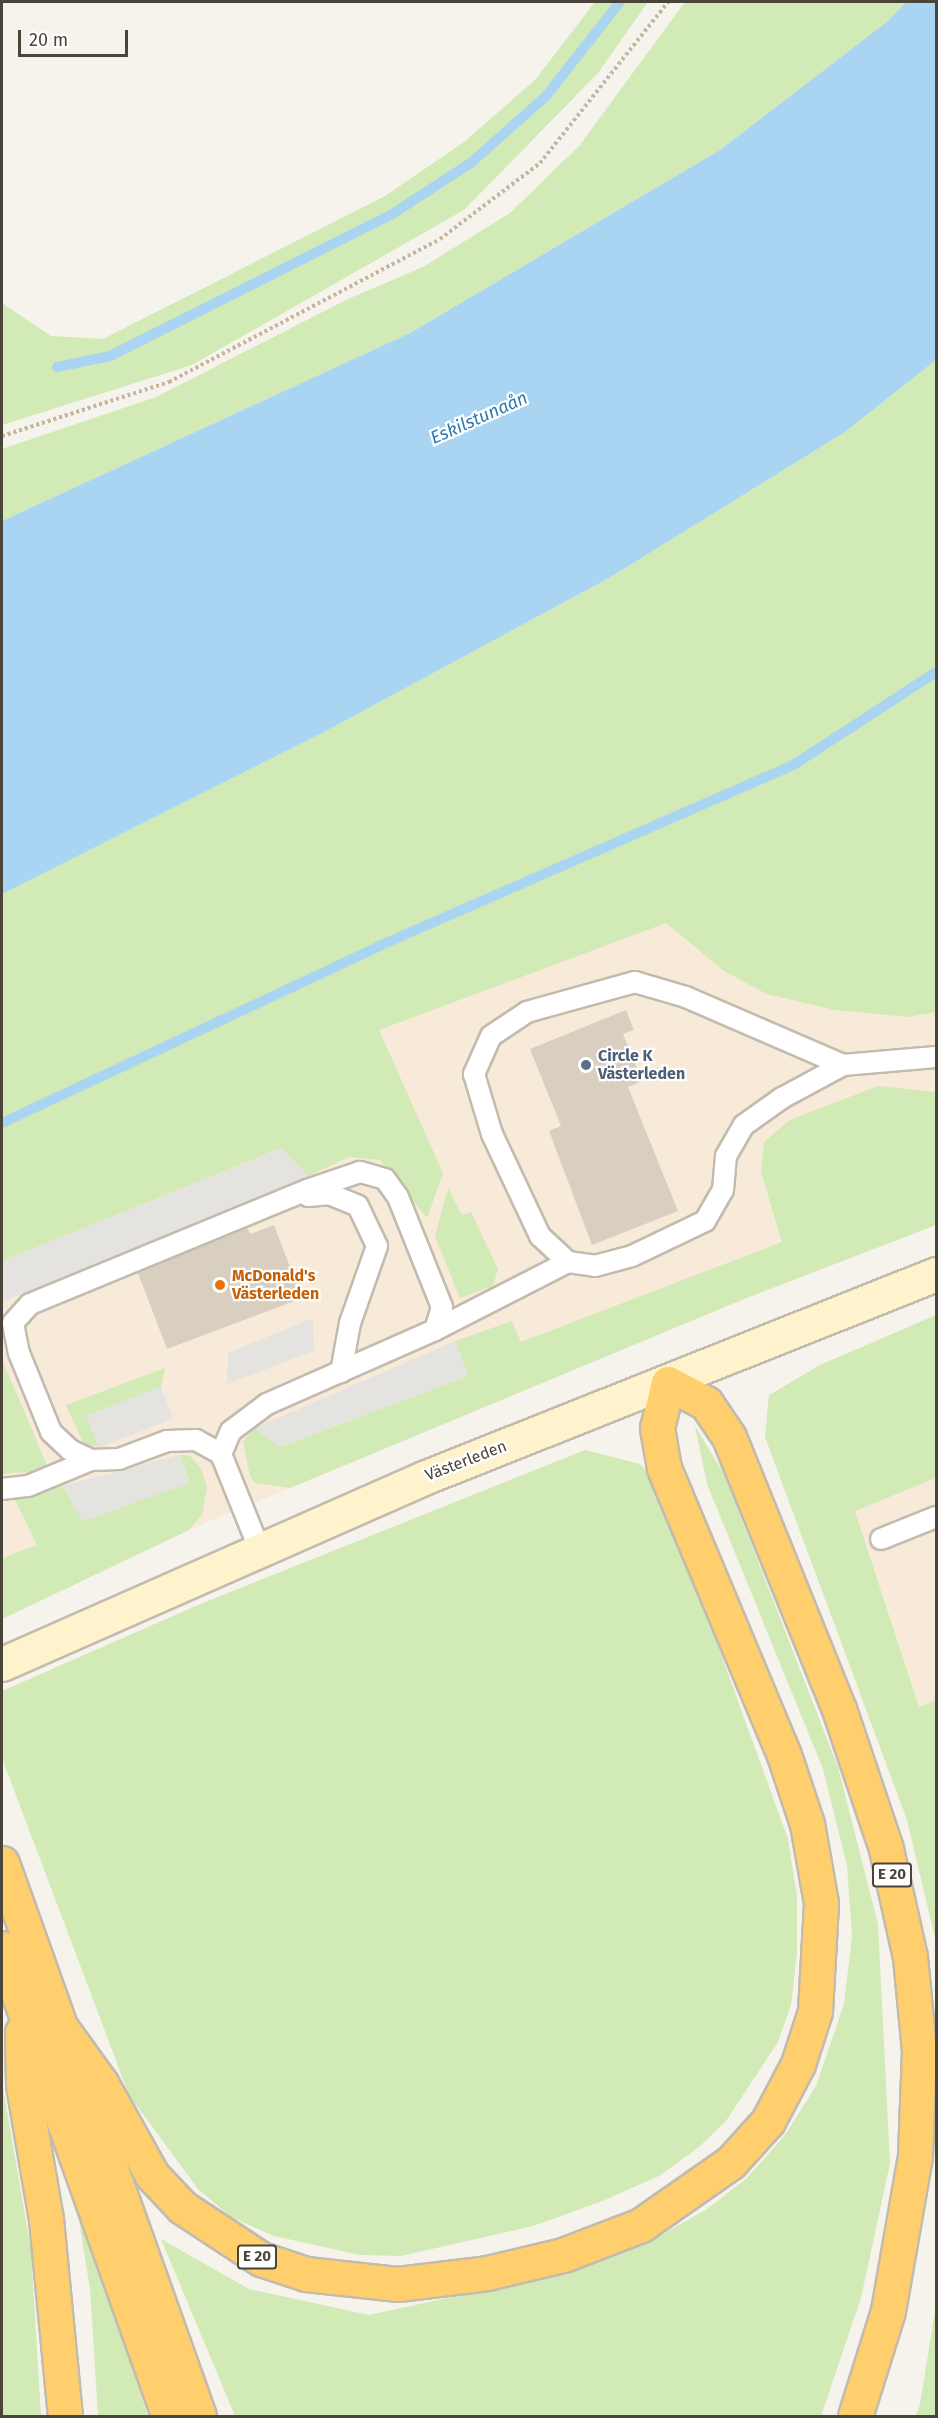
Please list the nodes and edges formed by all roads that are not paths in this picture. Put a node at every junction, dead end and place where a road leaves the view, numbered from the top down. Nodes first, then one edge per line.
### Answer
1 (936, 1057) edge
2 (843, 1065) junction
3 (291, 1197) junction
4 (568, 1262) junction
5 (936, 1274) edge
6 (30, 1304) junction
7 (2, 1319) edge
8 (435, 1330) junction
9 (340, 1372) junction
10 (668, 1383) junction
11 (221, 1454) junction
12 (91, 1461) junction
13 (2, 1489) edge
14 (936, 1517) edge
15 (881, 1539) dead end
16 (259, 1548) junction
17 (2, 1664) edge
18 (2, 1863) edge
19 (2, 1948) edge
20 (22, 2006) junction
21 (58, 2025) junction
22 (65, 2416) edge
23 (169, 2416) edge
24 (199, 2416) edge
25 (855, 2416) edge

1 - 2 lane
2 - 4 lane
2 - 4 lane
3 - 6 lane
3 - 8 lane
3 - 9 lane
4 - 8 lane
5 - 10 main road, Västerleden
6 - 7 lane
6 - 12 lane
8 - 9 lane
9 - 11 lane
10 - 16 main road, Västerleden
10 - 21 highway, E 20
10 - 25 highway, E 20
11 - 12 lane
11 - 16 lane
12 - 13 lane
14 - 15 lane
16 - 17 main road, Västerleden
18 - 21 highway, E 20
19 - 20 highway
20 - 22 highway
20 - 23 highway
21 - 24 highway, E 20

